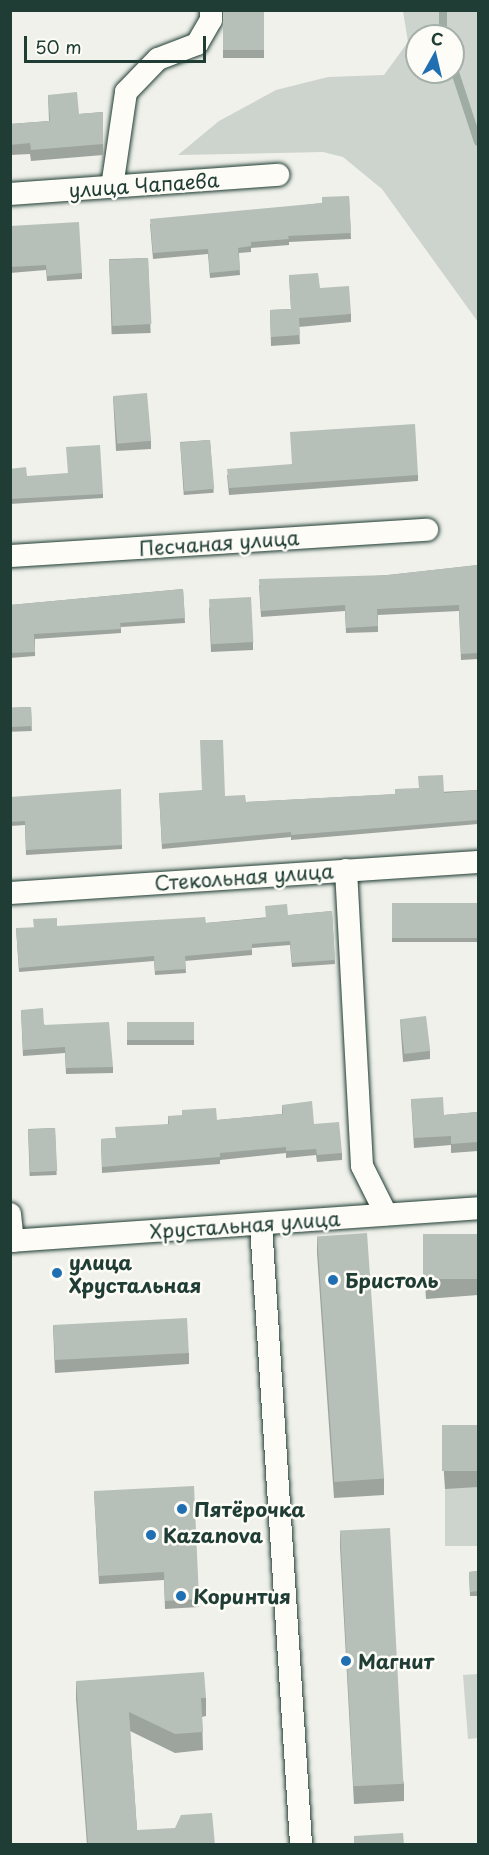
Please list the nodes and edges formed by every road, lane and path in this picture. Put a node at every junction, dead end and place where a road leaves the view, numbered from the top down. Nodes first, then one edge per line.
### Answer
1 (211, 10) edge
2 (278, 175) dead end
3 (112, 187) junction
4 (10, 194) edge
5 (427, 530) dead end
6 (10, 556) edge
7 (478, 862) edge
8 (346, 870) junction
9 (10, 893) edge
10 (478, 1208) edge
11 (10, 1214) edge
12 (386, 1215) junction
13 (261, 1225) junction
14 (12, 1241) edge
15 (301, 1845) edge

1 - 3 street
2 - 3 street, улица Чапаева
3 - 4 street, улица Чапаева
5 - 6 street, Песчаная улица
7 - 8 street, Стекольная улица
8 - 9 street, Стекольная улица
8 - 12 street
10 - 12 street, Хрустальная улица
11 - 14 street
12 - 13 street, Хрустальная улица
13 - 14 street, Хрустальная улица
13 - 15 street

